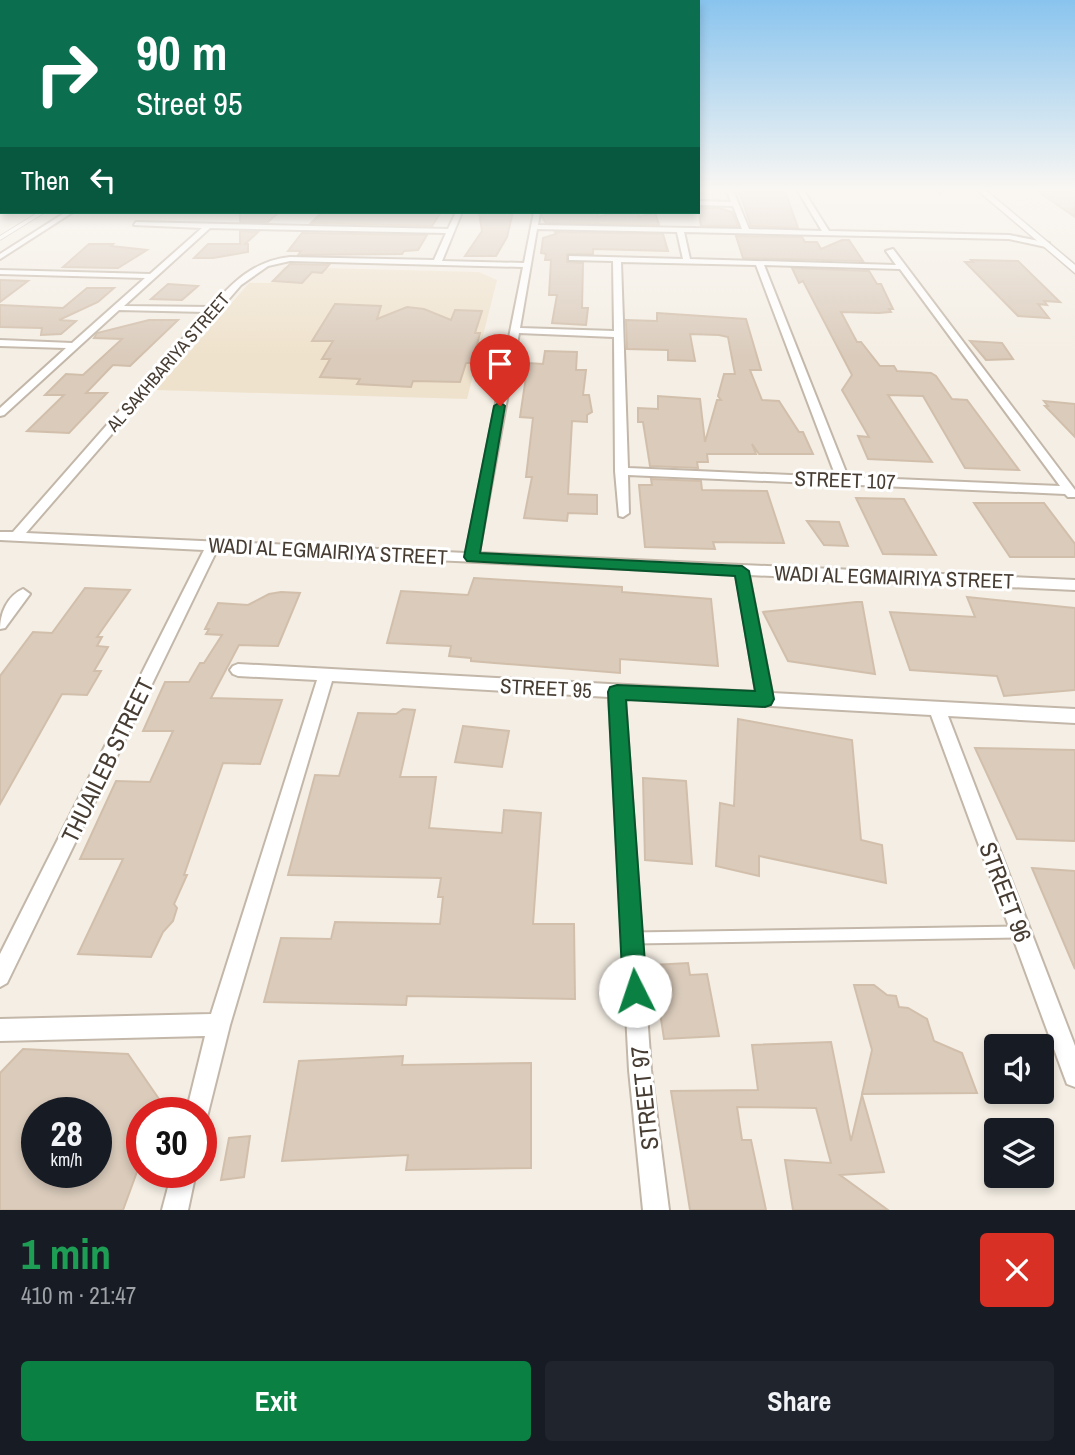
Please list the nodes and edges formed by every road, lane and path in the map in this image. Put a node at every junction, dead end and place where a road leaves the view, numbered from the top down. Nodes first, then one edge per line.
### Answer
1 (19, 244) edge
2 (187, 244) edge
3 (445, 244) edge
4 (530, 244) edge
5 (683, 244) edge
6 (1046, 245) edge
7 (890, 251) dead end
8 (0, 257) edge
9 (572, 258) dead end
10 (617, 260) junction
11 (687, 261) junction
12 (437, 263) junction
13 (759, 263) junction
14 (526, 265) junction
15 (902, 267) junction
16 (1075, 270) edge
17 (0, 272) edge
18 (152, 276) junction
19 (119, 308) junction
20 (213, 310) junction
21 (513, 330) junction
22 (617, 334) junction
23 (0, 343) edge
24 (76, 346) junction
25 (0, 414) edge
26 (621, 471) junction
27 (843, 479) junction
28 (1072, 494) edge
29 (623, 513) dead end
30 (0, 536) edge
31 (16, 537) junction
32 (214, 545) junction
33 (472, 557) junction
34 (742, 571) junction
35 (1075, 585) edge
36 (23, 594) dead end
37 (0, 624) edge
38 (238, 670) dead end
39 (326, 676) junction
40 (617, 692) junction
41 (765, 699) junction
42 (937, 709) junction
43 (1075, 716) edge
44 (1021, 932) junction
45 (631, 938) junction
46 (0, 976) edge
47 (219, 1025) junction
48 (0, 1030) edge
49 (1075, 1076) edge
50 (202, 1097) edge
51 (180, 1188) edge
52 (175, 1210) edge
53 (656, 1210) edge

1 - 8 street
2 - 18 street
3 - 12 street
4 - 14 street
5 - 11 street
6 - 16 street
7 - 15 street, STREET 107
9 - 10 street
10 - 11 street
10 - 22 street
11 - 13 street
12 - 14 street, AL SAKHBARIYA STREET
12 - 20 street, AL SAKHBARIYA STREET
13 - 15 street
13 - 27 street
14 - 21 street
15 - 28 street, STREET 107
17 - 18 street
18 - 19 street
19 - 20 street
19 - 24 street
20 - 31 street, AL SAKHBARIYA STREET
21 - 22 street
21 - 33 street
22 - 26 street
23 - 24 street
24 - 25 street
26 - 27 street, STREET 107
26 - 29 street
27 - 28 street, STREET 107
30 - 31 street, WADI AL EGMAIRIYA STREET
31 - 32 street, WADI AL EGMAIRIYA STREET
32 - 33 street, WADI AL EGMAIRIYA STREET
32 - 46 street, THUAILEB STREET
33 - 34 street, WADI AL EGMAIRIYA STREET
34 - 35 street, WADI AL EGMAIRIYA STREET
34 - 41 street
36 - 37 street
38 - 39 street, STREET 95
39 - 40 street, STREET 95
39 - 47 street
40 - 41 street, STREET 95
40 - 45 street, STREET 97
41 - 42 street, STREET 95
42 - 43 street, STREET 95
42 - 44 street, STREET 96
44 - 45 lane
44 - 49 street, STREET 96
45 - 53 street, STREET 97
47 - 48 street
47 - 50 street
51 - 52 street

